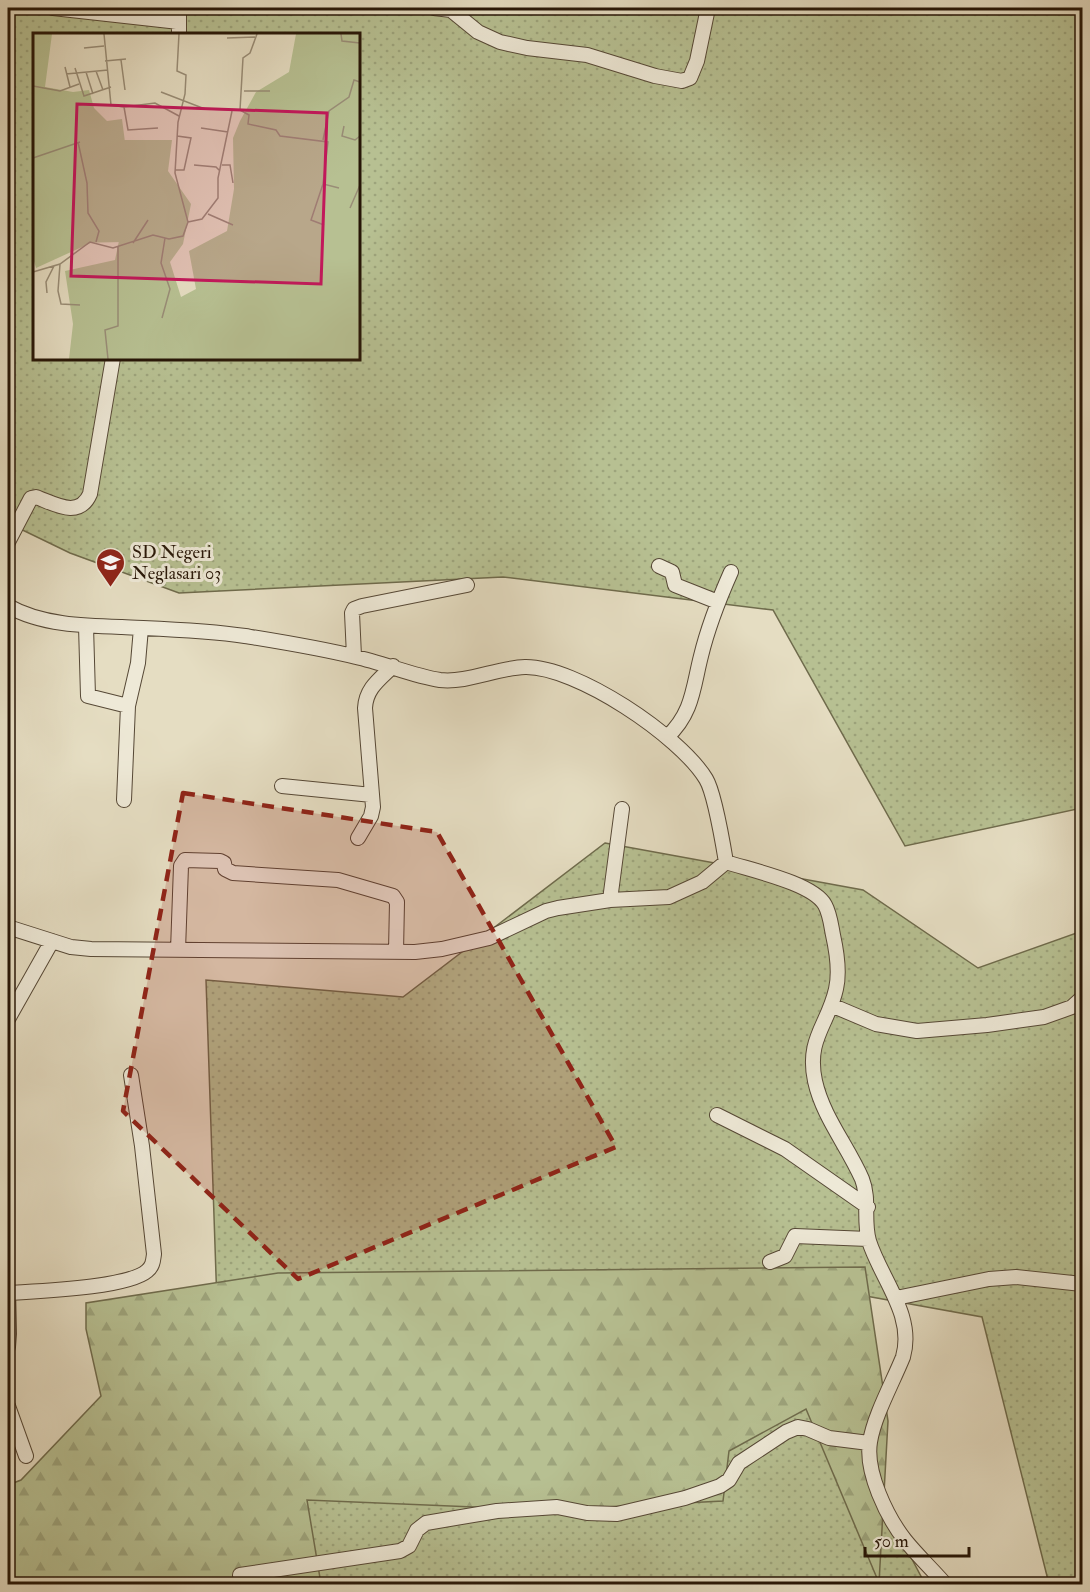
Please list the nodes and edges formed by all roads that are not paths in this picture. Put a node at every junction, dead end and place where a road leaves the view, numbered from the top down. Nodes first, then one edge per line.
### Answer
1 (53, 8) edge
2 (179, 8) edge
3 (434, 8) edge
4 (708, 8) edge
5 (452, 9) edge
6 (179, 28) edge
7 (113, 360) edge
8 (8, 542) edge
9 (659, 566) dead end
10 (731, 572) dead end
11 (467, 585) dead end
12 (718, 602) junction
13 (8, 606) edge
14 (86, 626) junction
15 (141, 628) junction
16 (354, 656) junction
17 (393, 666) junction
18 (128, 706) junction
19 (667, 737) junction
20 (282, 786) dead end
21 (372, 795) junction
22 (124, 800) dead end
23 (622, 809) dead end
24 (358, 838) dead end
25 (726, 862) junction
26 (610, 900) junction
27 (8, 927) edge
28 (52, 941) junction
29 (178, 950) junction
30 (396, 952) junction
31 (1083, 998) edge
32 (831, 1005) junction
33 (8, 1019) edge
34 (131, 1075) dead end
35 (717, 1115) dead end
36 (868, 1207) junction
37 (868, 1239) junction
38 (770, 1262) dead end
39 (1083, 1284) edge
40 (8, 1291) edge
41 (896, 1298) junction
42 (8, 1347) edge
43 (8, 1406) edge
44 (869, 1443) junction
45 (26, 1456) dead end
46 (239, 1574) edge
47 (945, 1584) edge

1 - 6 street
2 - 6 street
3 - 5 street
4 - 5 street
7 - 8 street
9 - 12 street
10 - 12 street
11 - 16 street
12 - 19 street
13 - 14 street
14 - 15 street
14 - 18 street
15 - 16 street
15 - 18 street
16 - 17 street
17 - 19 street
17 - 21 street
18 - 22 street
19 - 25 street
20 - 21 street
21 - 24 street
23 - 26 street
25 - 26 street
25 - 32 street
26 - 30 street
27 - 28 street
28 - 29 street
28 - 33 street
29 - 30 street
29 - 30 street
31 - 32 street
32 - 36 street
34 - 40 street
35 - 36 street
36 - 37 street
37 - 38 street
37 - 41 street
39 - 41 street
40 - 42 street
41 - 44 street
43 - 45 street
44 - 46 street
44 - 47 street

